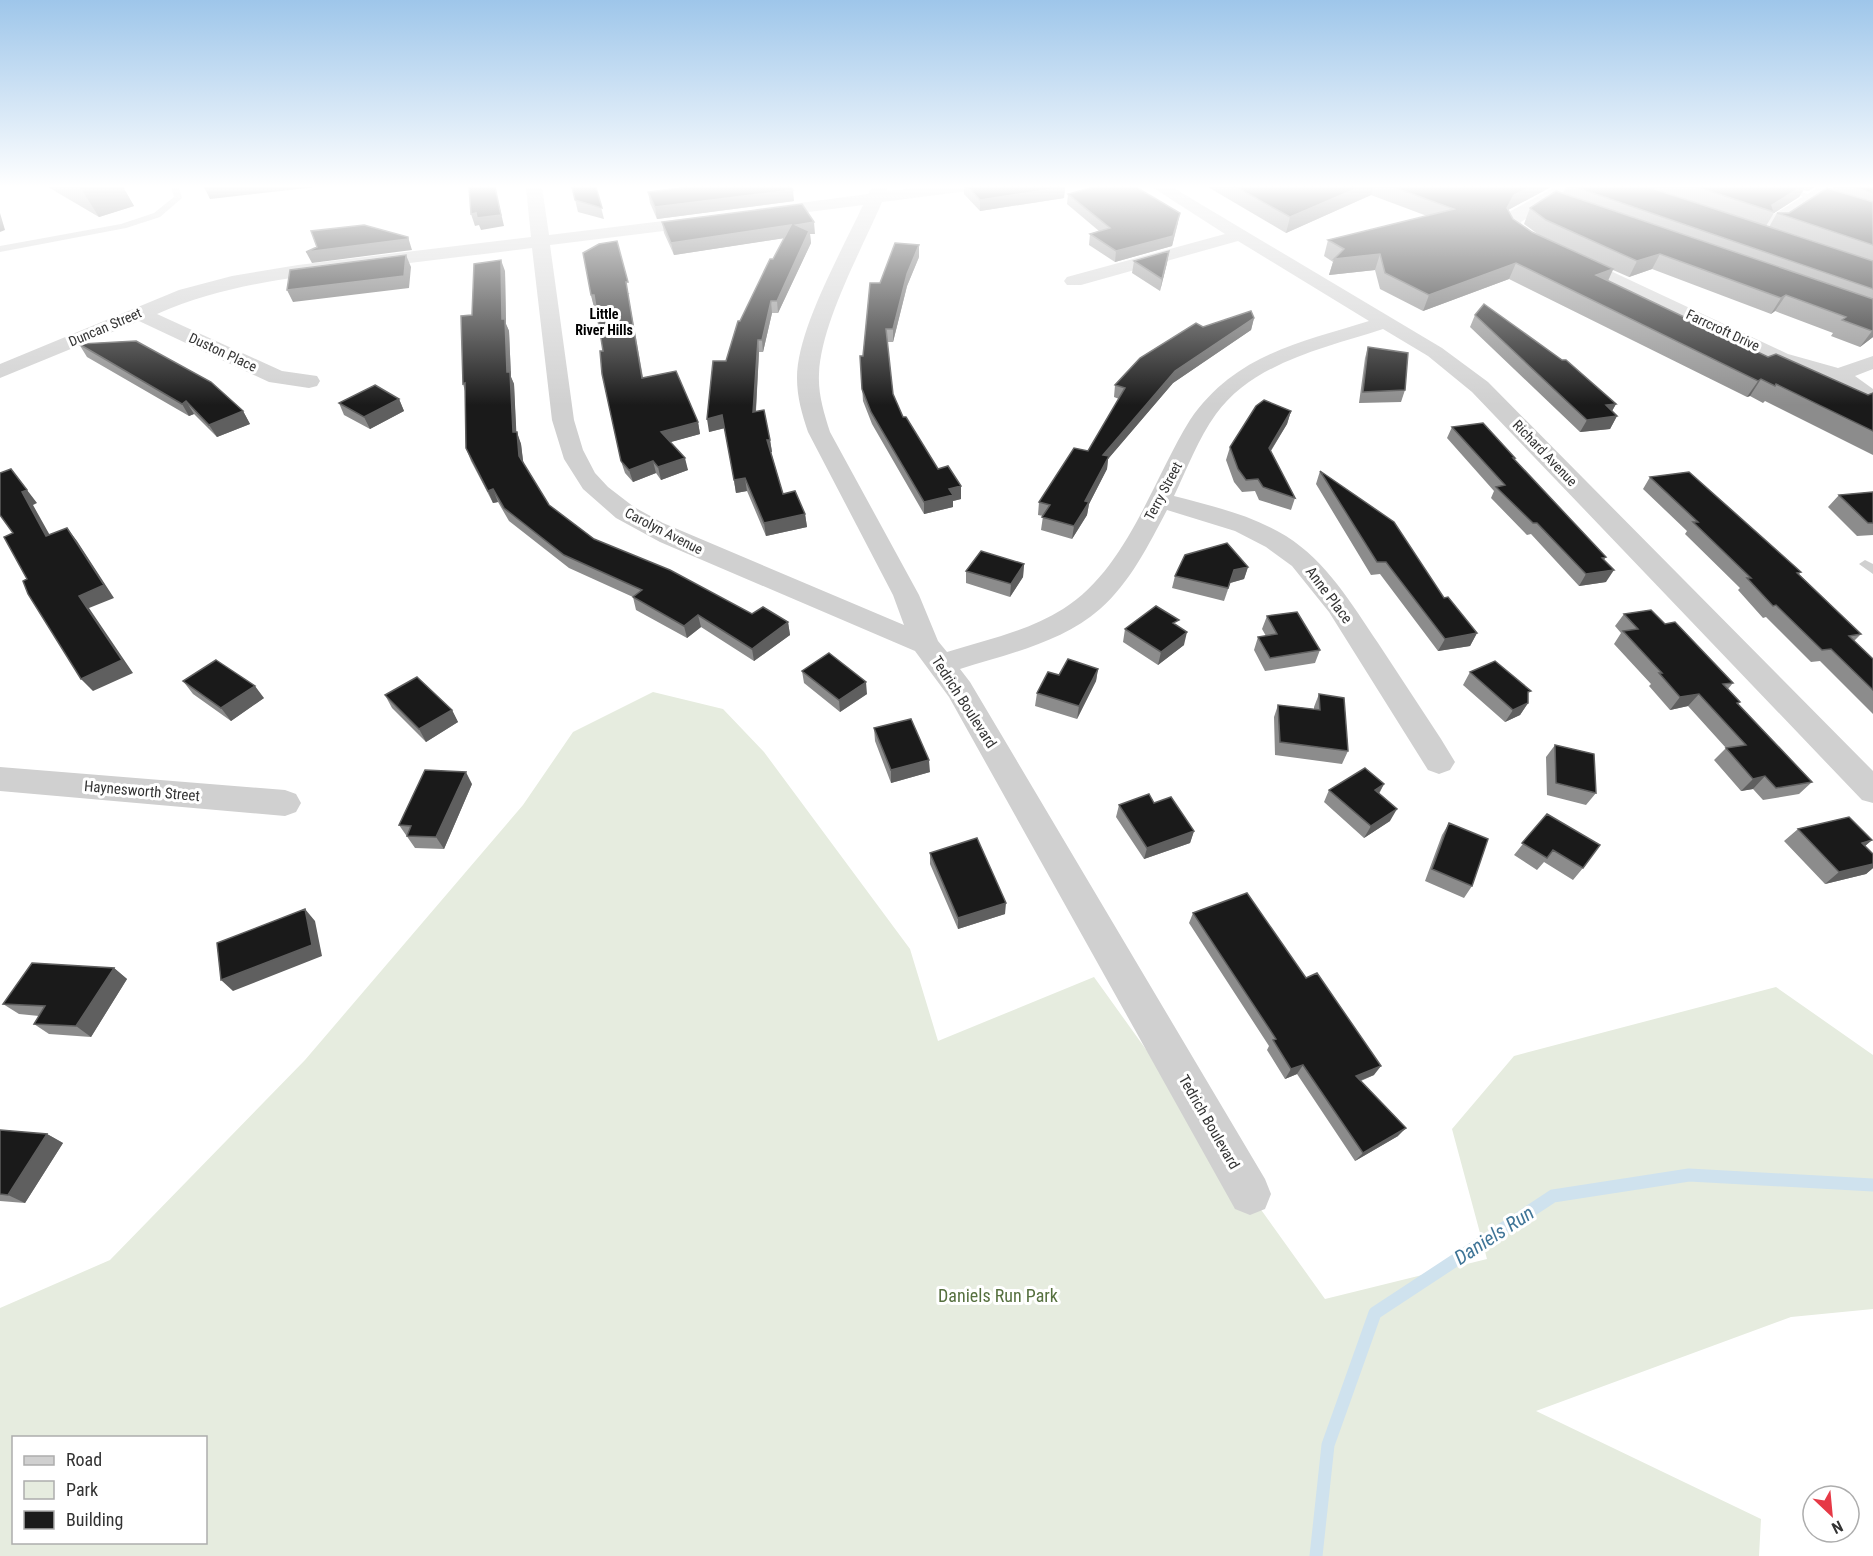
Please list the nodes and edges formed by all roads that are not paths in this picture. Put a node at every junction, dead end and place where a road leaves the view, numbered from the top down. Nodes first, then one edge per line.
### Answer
1 (395, 260) edge
2 (544, 260) edge
3 (848, 260) edge
4 (1151, 260) edge
5 (1281, 260) edge
6 (1572, 260) edge
7 (1840, 260) edge
8 (1873, 272) edge
9 (1074, 281) dead end
10 (139, 313) junction
11 (1386, 322) junction
12 (1873, 362) edge
13 (0, 372) edge
14 (1839, 375) junction
15 (309, 381) dead end
16 (1873, 399) edge
17 (1159, 500) junction
18 (934, 654) junction
19 (1439, 762) dead end
20 (0, 780) edge
21 (1873, 791) edge
22 (285, 803) dead end
23 (1250, 1194) dead end

1 - 10 street, Duncan Street
2 - 18 street, Carolyn Avenue
3 - 18 street, Tedrich Boulevard
4 - 9 street
5 - 11 street, Richard Avenue
6 - 14 street, Farrcroft Drive
7 - 8 street
10 - 13 street, Duncan Street
10 - 15 street, Duston Place
11 - 17 street, Terry Street
11 - 21 street, Richard Avenue
12 - 14 street
14 - 16 street
17 - 18 street, Terry Street
17 - 19 street, Anne Place
18 - 23 street, Tedrich Boulevard
20 - 22 street, Haynesworth Street

